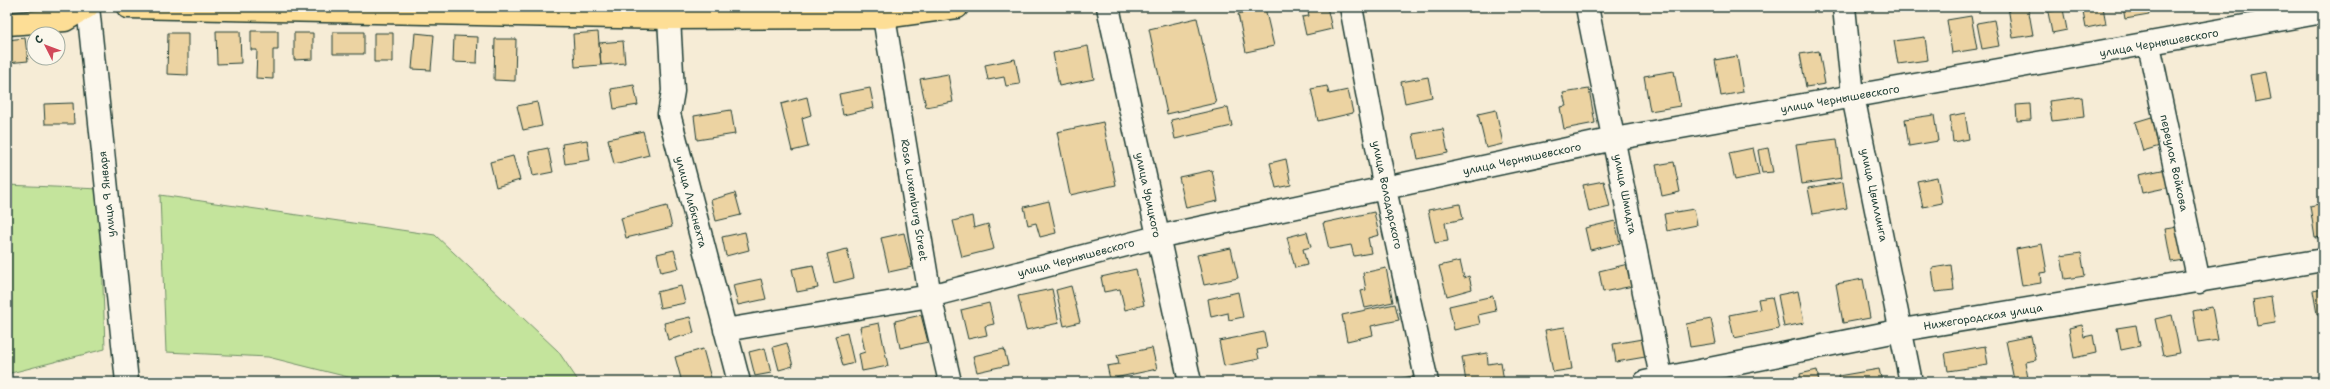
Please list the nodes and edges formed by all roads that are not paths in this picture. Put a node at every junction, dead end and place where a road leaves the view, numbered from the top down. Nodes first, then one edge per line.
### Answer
1 (87, 7) edge
2 (128, 7) edge
3 (957, 7) edge
4 (1108, 7) edge
5 (1351, 7) edge
6 (1586, 7) edge
7 (1844, 7) edge
8 (2323, 12) edge
9 (884, 17) junction
10 (669, 18) junction
11 (7, 24) edge
12 (2149, 45) junction
13 (1853, 96) junction
14 (1614, 139) junction
15 (1385, 189) junction
16 (1157, 237) junction
17 (2323, 260) edge
18 (2199, 282) junction
19 (930, 296) junction
20 (725, 330) junction
21 (1902, 330) junction
22 (1656, 381) edge
23 (127, 382) edge
24 (739, 382) edge
25 (950, 382) edge
26 (1190, 382) edge
27 (1427, 382) edge
28 (1911, 382) edge

1 - 11 main road
1 - 23 street, улица 9 Января
2 - 10 main road
3 - 9 main road
4 - 16 street, улица Урицкого
5 - 15 street, улица Володарского
6 - 14 street, улица Шмидта
7 - 13 street, улица Цвиллинга
8 - 12 street, улица Чернышевского
9 - 10 main road
9 - 19 street, Rosa Luxemburg Street
10 - 20 street, улица Либкнехта
12 - 13 street, улица Чернышевского
12 - 18 street, переулок Войкова
13 - 14 street, улица Чернышевского
13 - 21 street, улица Цвиллинга
14 - 15 street, улица Чернышевского
14 - 22 street, улица Шмидта
15 - 16 street, улица Чернышевского
15 - 27 street, улица Володарского
16 - 19 street, улица Чернышевского
16 - 26 street, улица Урицкого
17 - 18 street, Нижегородская улица
18 - 21 street, Нижегородская улица
19 - 20 street, улица Чернышевского
19 - 25 street, Rosa Luxemburg Street
20 - 24 street, улица Либкнехта
21 - 22 street, Нижегородская улица
21 - 28 street, улица Цвиллинга

